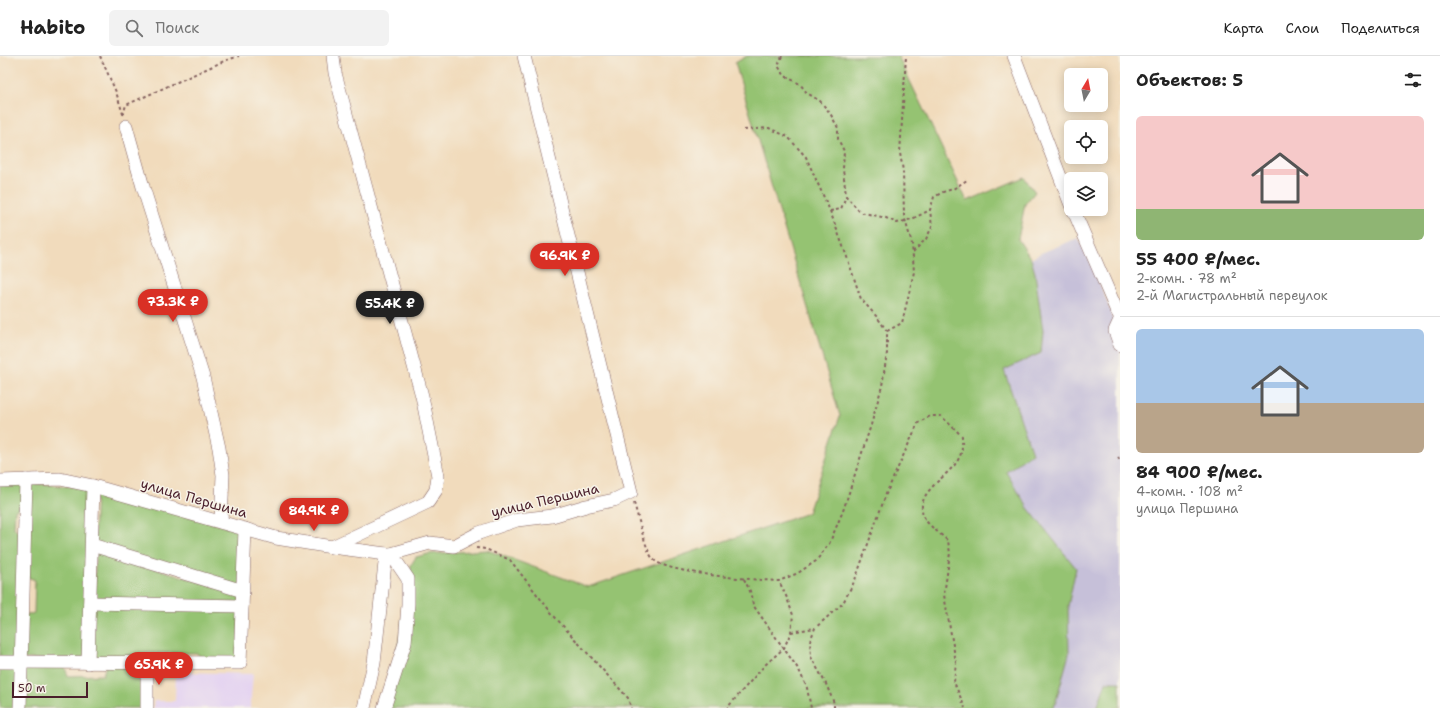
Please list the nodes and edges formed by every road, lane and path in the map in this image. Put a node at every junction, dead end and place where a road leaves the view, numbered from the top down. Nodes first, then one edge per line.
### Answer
1 (100, 56) edge
2 (239, 56) edge
3 (333, 56) edge
4 (524, 56) edge
5 (782, 56) edge
6 (906, 56) edge
7 (1014, 56) edge
8 (125, 120) junction
9 (744, 130) dead end
10 (967, 180) dead end
11 (1064, 188) edge
12 (846, 196) junction
13 (930, 210) junction
14 (830, 211) junction
15 (1075, 216) edge
16 (905, 220) junction
17 (913, 252) junction
18 (1120, 316) edge
19 (1120, 320) edge
20 (887, 331) junction
21 (1120, 345) edge
22 (1118, 457) dead end
23 (1120, 461) edge
24 (26, 480) junction
25 (0, 481) edge
26 (94, 486) junction
27 (631, 492) junction
28 (221, 522) junction
29 (245, 529) junction
30 (92, 545) junction
31 (332, 548) junction
32 (474, 548) dead end
33 (389, 554) junction
34 (744, 579) junction
35 (779, 581) junction
36 (243, 591) junction
37 (90, 603) junction
38 (242, 606) junction
39 (815, 628) junction
40 (791, 632) junction
41 (784, 648) junction
42 (0, 662) edge
43 (20, 662) junction
44 (88, 662) junction
45 (147, 663) junction
46 (20, 708) edge
47 (147, 708) edge
48 (364, 708) edge
49 (384, 708) edge
50 (631, 708) edge
51 (727, 708) edge
52 (811, 708) edge
53 (834, 708) edge
54 (965, 708) edge

1 - 8 path
2 - 8 path
3 - 31 street
4 - 27 street
5 - 12 path
6 - 16 path
7 - 11 street
8 - 28 street
9 - 14 path
10 - 13 path
12 - 14 path
12 - 16 path
13 - 16 path
13 - 17 path
14 - 20 path
15 - 18 street
16 - 17 path
17 - 20 path
19 - 21 street
20 - 35 path
22 - 23 path
24 - 25 street, улица Першина
24 - 26 street, улица Першина
24 - 43 street
26 - 28 street, улица Першина
26 - 30 street
27 - 33 street, улица Першина
27 - 34 path
28 - 29 street, улица Першина
29 - 31 street, улица Першина
29 - 36 street
30 - 36 street
30 - 37 street
31 - 33 street, улица Першина
32 - 50 path
33 - 48 street
33 - 49 street
34 - 35 path
34 - 41 path
35 - 40 path
36 - 38 street
37 - 38 street
37 - 44 street
38 - 45 street
39 - 40 path
39 - 53 path
39 - 54 path
40 - 41 path
41 - 51 path
41 - 52 path
42 - 43 street
43 - 44 street
43 - 46 street
44 - 45 street
45 - 47 street

